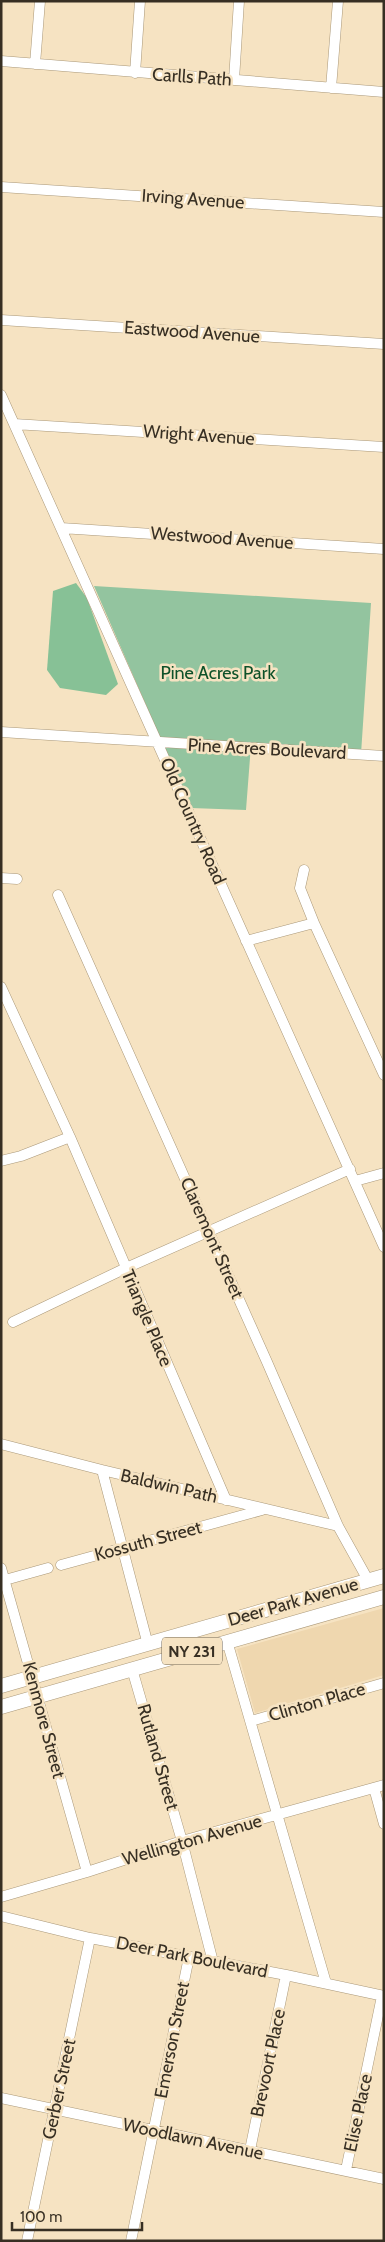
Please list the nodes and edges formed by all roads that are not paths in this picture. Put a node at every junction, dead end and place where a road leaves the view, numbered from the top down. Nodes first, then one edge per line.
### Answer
1 (40, 1) edge
2 (140, 1) edge
3 (239, 1) edge
4 (338, 1) edge
5 (1, 61) edge
6 (36, 64) junction
7 (135, 72) junction
8 (234, 80) junction
9 (331, 88) junction
10 (384, 92) edge
11 (1, 187) edge
12 (384, 212) edge
13 (1, 320) edge
14 (384, 344) edge
15 (1, 395) edge
16 (14, 424) junction
17 (384, 447) edge
18 (61, 528) junction
19 (384, 549) edge
20 (1, 732) edge
21 (158, 743) junction
22 (384, 756) edge
23 (304, 870) dead end
24 (1, 878) edge
25 (17, 879) dead end
26 (58, 895) dead end
27 (314, 924) junction
28 (246, 941) junction
29 (1, 987) edge
30 (384, 1075) edge
31 (70, 1136) junction
32 (1, 1160) edge
33 (350, 1169) junction
34 (384, 1173) edge
35 (355, 1181) junction
36 (208, 1231) junction
37 (384, 1247) edge
38 (126, 1268) junction
39 (13, 1322) dead end
40 (1, 1444) edge
41 (102, 1470) junction
42 (226, 1500) junction
43 (263, 1510) junction
44 (338, 1526) junction
45 (122, 1548) junction
46 (61, 1565) dead end
47 (1, 1568) edge
48 (48, 1568) dead end
49 (384, 1576) edge
50 (5, 1580) junction
51 (368, 1580) junction
52 (384, 1596) edge
53 (227, 1641) junction
54 (148, 1645) junction
55 (132, 1668) junction
56 (32, 1677) junction
57 (384, 1683) edge
58 (1, 1686) edge
59 (37, 1696) junction
60 (1, 1707) edge
61 (251, 1721) junction
62 (379, 1786) edge
63 (278, 1815) junction
64 (384, 1824) edge
65 (182, 1842) junction
66 (86, 1872) junction
67 (1, 1897) edge
68 (1, 1916) edge
69 (90, 1938) junction
70 (188, 1957) junction
71 (212, 1962) junction
72 (286, 1975) junction
73 (326, 1983) junction
74 (383, 1996) edge
75 (1, 2098) edge
76 (55, 2110) junction
77 (154, 2131) junction
78 (250, 2150) junction
79 (346, 2170) junction
80 (384, 2179) edge
81 (27, 2241) edge
82 (131, 2241) edge

1 - 6 street
2 - 7 street
3 - 8 street
4 - 9 street
5 - 6 street, Carlls Path
6 - 7 street, Carlls Path
7 - 8 street, Carlls Path
8 - 9 street, Carlls Path
9 - 10 street, Carlls Path
11 - 12 street, Irving Avenue
13 - 14 street, Eastwood Avenue
15 - 16 street, Old Country Road
16 - 17 street, Wright Avenue
16 - 18 street, Old Country Road
18 - 19 street, Westwood Avenue
18 - 21 street, Old Country Road
20 - 21 street, Pine Acres Boulevard
21 - 22 street, Pine Acres Boulevard
21 - 28 street, Old Country Road
23 - 27 street
24 - 25 street
26 - 36 street, Claremont Street
27 - 28 street
27 - 30 street
28 - 33 street, Old Country Road
29 - 31 street, Triangle Place
31 - 32 street
31 - 38 street, Triangle Place
33 - 35 street, Old Country Road
33 - 36 street
34 - 35 street
35 - 37 street, Old Country Road
36 - 38 street
36 - 44 street, Claremont Street
38 - 39 street
38 - 42 street, Triangle Place
40 - 41 street, Baldwin Path
41 - 42 street, Baldwin Path
41 - 45 street
42 - 43 street, Baldwin Path
43 - 44 street, Baldwin Path
43 - 45 street, Kossuth Street
44 - 51 street, Claremont Street
45 - 46 street, Kossuth Street
45 - 54 street
47 - 50 street, Kenmore Street
48 - 50 street
49 - 51 main road, Deer Park Avenue / NY 231
50 - 56 street, Kenmore Street
51 - 54 main road, Deer Park Avenue / NY 231
52 - 53 main road, Deer Park Avenue / NY 231
53 - 55 main road, Deer Park Avenue / NY 231
53 - 61 street
54 - 56 main road, Deer Park Avenue / NY 231
55 - 59 main road, Deer Park Avenue / NY 231
55 - 65 street, Rutland Street
56 - 58 main road, Deer Park Avenue / NY 231
56 - 59 street, Kenmore Street
57 - 61 street, Clinton Place
59 - 60 main road, Deer Park Avenue / NY 231
59 - 66 street, Kenmore Street
61 - 63 street
62 - 63 street, Wellington Avenue
62 - 64 street
63 - 65 street, Wellington Avenue
63 - 73 street
65 - 66 street, Wellington Avenue
65 - 71 street, Rutland Street
66 - 67 street, Wellington Avenue
68 - 69 street, Deer Park Boulevard
69 - 70 street, Deer Park Boulevard
69 - 76 street, Gerber Street
70 - 71 street, Deer Park Boulevard
70 - 77 street, Emerson Street
71 - 72 street, Deer Park Boulevard
72 - 73 street, Deer Park Boulevard
72 - 78 street, Brevoort Place
73 - 74 street, Deer Park Boulevard
74 - 79 street, Elise Place
75 - 76 street, Woodlawn Avenue
76 - 77 street, Woodlawn Avenue
76 - 81 street, Gerber Street
77 - 78 street, Woodlawn Avenue
77 - 82 street, Emerson Street
78 - 79 street, Woodlawn Avenue
79 - 80 street, Woodlawn Avenue

